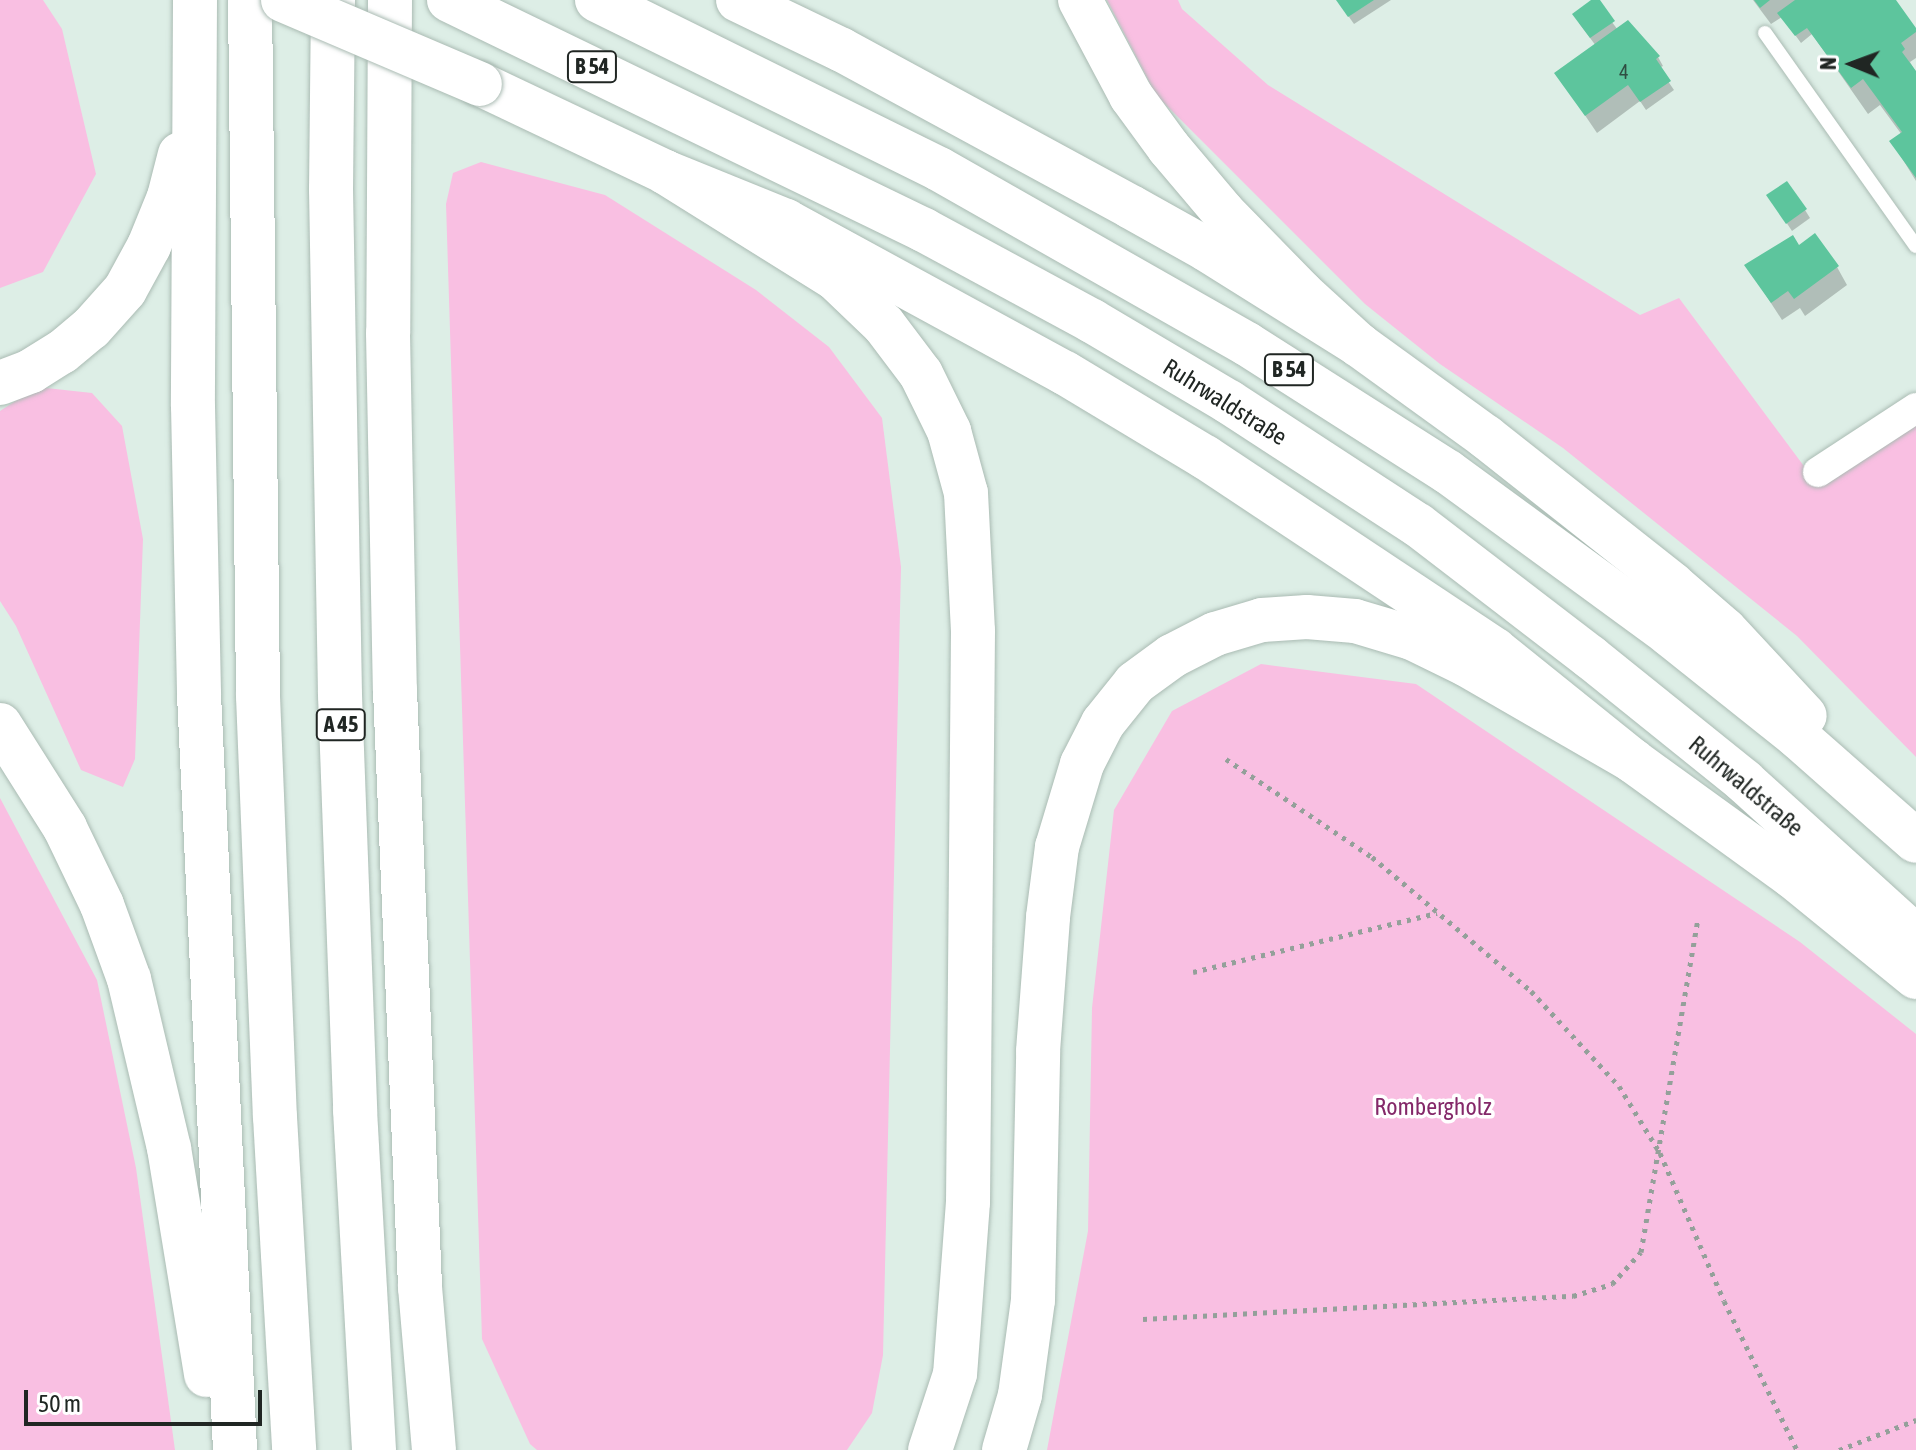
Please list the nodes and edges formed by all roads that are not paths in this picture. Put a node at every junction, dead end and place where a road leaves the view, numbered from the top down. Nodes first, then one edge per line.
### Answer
1 (195, 0) edge
2 (250, 0) edge
3 (283, 0) edge
4 (333, 0) edge
5 (390, 0) edge
6 (597, 0) edge
7 (738, 0) edge
8 (1080, 0) edge
9 (464, 6) edge
10 (1765, 33) dead end
11 (194, 61) junction
12 (665, 172) junction
13 (1916, 246) edge
14 (1359, 345) junction
15 (0, 383) edge
16 (1916, 408) edge
17 (1818, 472) dead end
18 (0, 725) edge
19 (1633, 761) junction
20 (1916, 840) edge
21 (1916, 937) edge
22 (1916, 977) edge
23 (420, 1287) junction
24 (222, 1450) edge
25 (235, 1450) edge
26 (294, 1450) edge
27 (374, 1450) edge
28 (434, 1450) edge
29 (462, 1450) edge
30 (930, 1450) edge
31 (1004, 1450) edge

1 - 11 highway
2 - 26 highway
3 - 12 highway, bridge
4 - 27 highway, A 45
5 - 23 highway
6 - 20 highway, B 54
7 - 14 highway
8 - 14 highway
9 - 21 highway, Ruhrwaldstraße / B 54
10 - 13 lane
11 - 15 highway
11 - 25 highway
12 - 19 highway
12 - 30 highway
14 - 20 highway
16 - 17 street
18 - 24 highway
19 - 22 highway
19 - 31 highway
23 - 28 highway
23 - 29 highway

